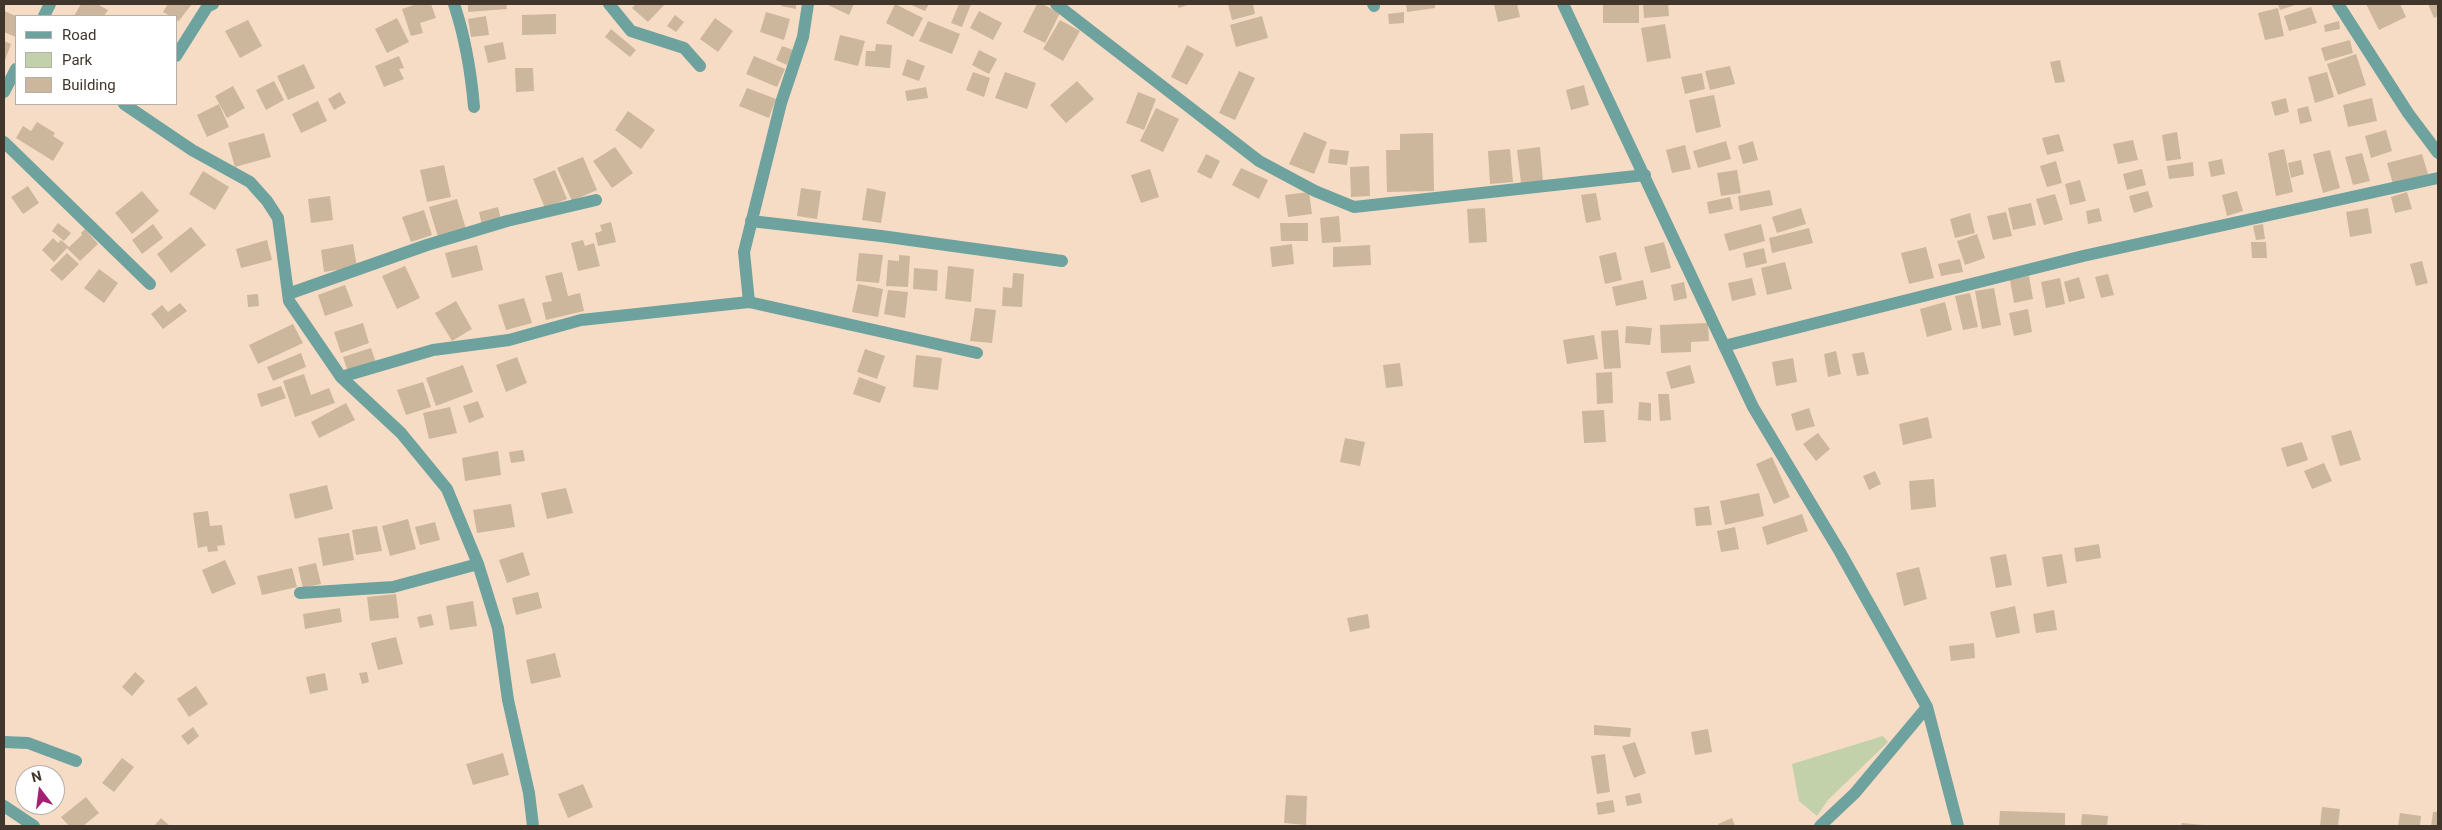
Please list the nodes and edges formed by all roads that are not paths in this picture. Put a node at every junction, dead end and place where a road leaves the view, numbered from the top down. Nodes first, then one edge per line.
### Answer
1 (213, 4) edge
2 (454, 4) edge
3 (609, 4) edge
4 (808, 4) edge
5 (1056, 4) edge
6 (1563, 4) edge
7 (2338, 4) edge
8 (178, 53) edge
9 (700, 66) dead end
10 (15, 71) edge
11 (4, 92) edge
12 (134, 106) edge
13 (474, 107) dead end
14 (4, 142) edge
15 (2438, 153) edge
16 (1645, 175) junction
17 (2438, 178) edge
18 (596, 200) dead end
19 (751, 221) junction
20 (1062, 261) dead end
21 (150, 284) dead end
22 (288, 294) junction
23 (749, 302) junction
24 (1724, 346) junction
25 (977, 353) dead end
26 (341, 377) junction
27 (478, 564) junction
28 (300, 593) dead end
29 (1927, 707) junction
30 (4, 742) edge
31 (76, 761) dead end
32 (4, 806) edge
33 (34, 826) edge
34 (533, 826) edge
35 (1820, 826) edge
36 (1958, 826) edge

1 - 8 street
2 - 13 street
3 - 9 street
4 - 19 street
5 - 16 street
6 - 16 street
7 - 15 street
10 - 11 street
12 - 22 street
14 - 21 street
16 - 24 street
17 - 24 street
18 - 22 street
19 - 20 street
19 - 23 street
22 - 26 street
23 - 25 street
23 - 26 street
24 - 29 street
26 - 27 street
27 - 28 street
27 - 34 street
29 - 35 street
29 - 36 street
30 - 31 street
32 - 33 street

